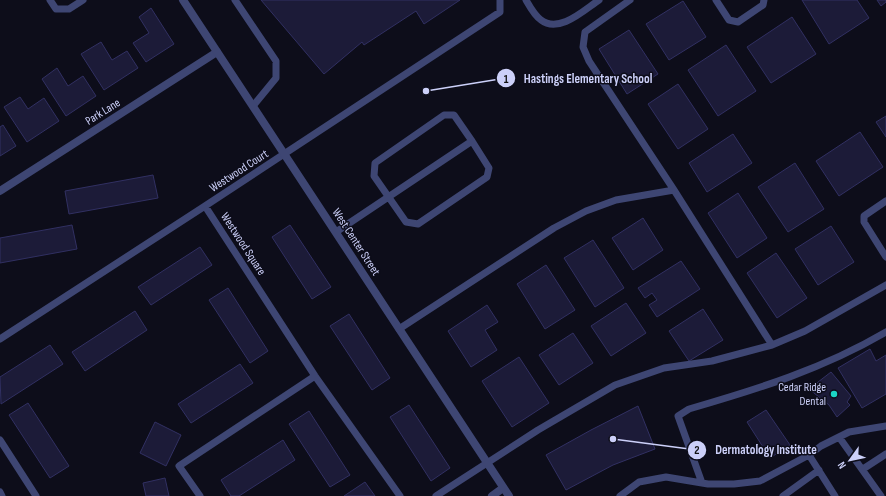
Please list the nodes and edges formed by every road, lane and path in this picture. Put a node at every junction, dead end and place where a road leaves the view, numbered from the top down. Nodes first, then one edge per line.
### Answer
1 (50, 0) edge
2 (83, 0) edge
3 (183, 0) edge
4 (235, 0) edge
5 (500, 0) edge
6 (526, 0) edge
7 (599, 0) edge
8 (630, 0) edge
9 (716, 0) edge
10 (764, 0) edge
11 (217, 52) junction
12 (253, 106) junction
13 (472, 141) junction
14 (284, 154) junction
15 (674, 190) junction
16 (0, 191) edge
17 (388, 197) junction
18 (886, 201) edge
19 (205, 206) junction
20 (336, 232) junction
21 (886, 257) edge
22 (886, 285) edge
23 (399, 329) junction
24 (886, 332) edge
25 (0, 339) edge
26 (772, 345) junction
27 (315, 376) junction
28 (886, 426) edge
29 (839, 437) junction
30 (0, 440) edge
31 (886, 454) edge
32 (810, 455) junction
33 (486, 462) junction
34 (863, 469) junction
35 (819, 470) junction
36 (702, 483) junction
37 (503, 488) junction
38 (0, 492) edge
39 (2, 496) edge
40 (36, 496) edge
41 (200, 496) edge
42 (400, 496) edge
43 (436, 496) edge
44 (492, 496) edge
45 (509, 496) edge
46 (620, 496) edge
47 (783, 496) edge
48 (835, 496) edge
49 (881, 496) edge

1 - 2 lane
3 - 11 street, West Center Street
4 - 12 lane
5 - 14 lane, Westwood Court
6 - 7 lane
8 - 15 lane
9 - 10 lane
11 - 12 street, West Center Street
11 - 16 street, Park Lane
12 - 14 street, West Center Street
13 - 17 lane
13 - 17 lane
13 - 17 lane
14 - 19 lane, Westwood Court
14 - 20 street, West Center Street
15 - 23 lane
15 - 26 lane
17 - 20 lane
18 - 21 lane
19 - 25 lane, Westwood Square
19 - 27 lane, Westwood Square
20 - 23 street, West Center Street
22 - 26 lane
23 - 33 street, West Center Street
24 - 36 lane
26 - 33 lane
27 - 41 lane
27 - 42 lane, Westwood Square
28 - 29 lane
29 - 32 lane
29 - 34 lane
30 - 40 lane
31 - 34 lane
32 - 35 lane
32 - 36 lane
33 - 37 street, West Center Street
33 - 43 lane
34 - 49 lane
35 - 47 lane
35 - 48 lane
36 - 46 lane
37 - 44 street
37 - 45 street, West Center Street
38 - 39 lane

